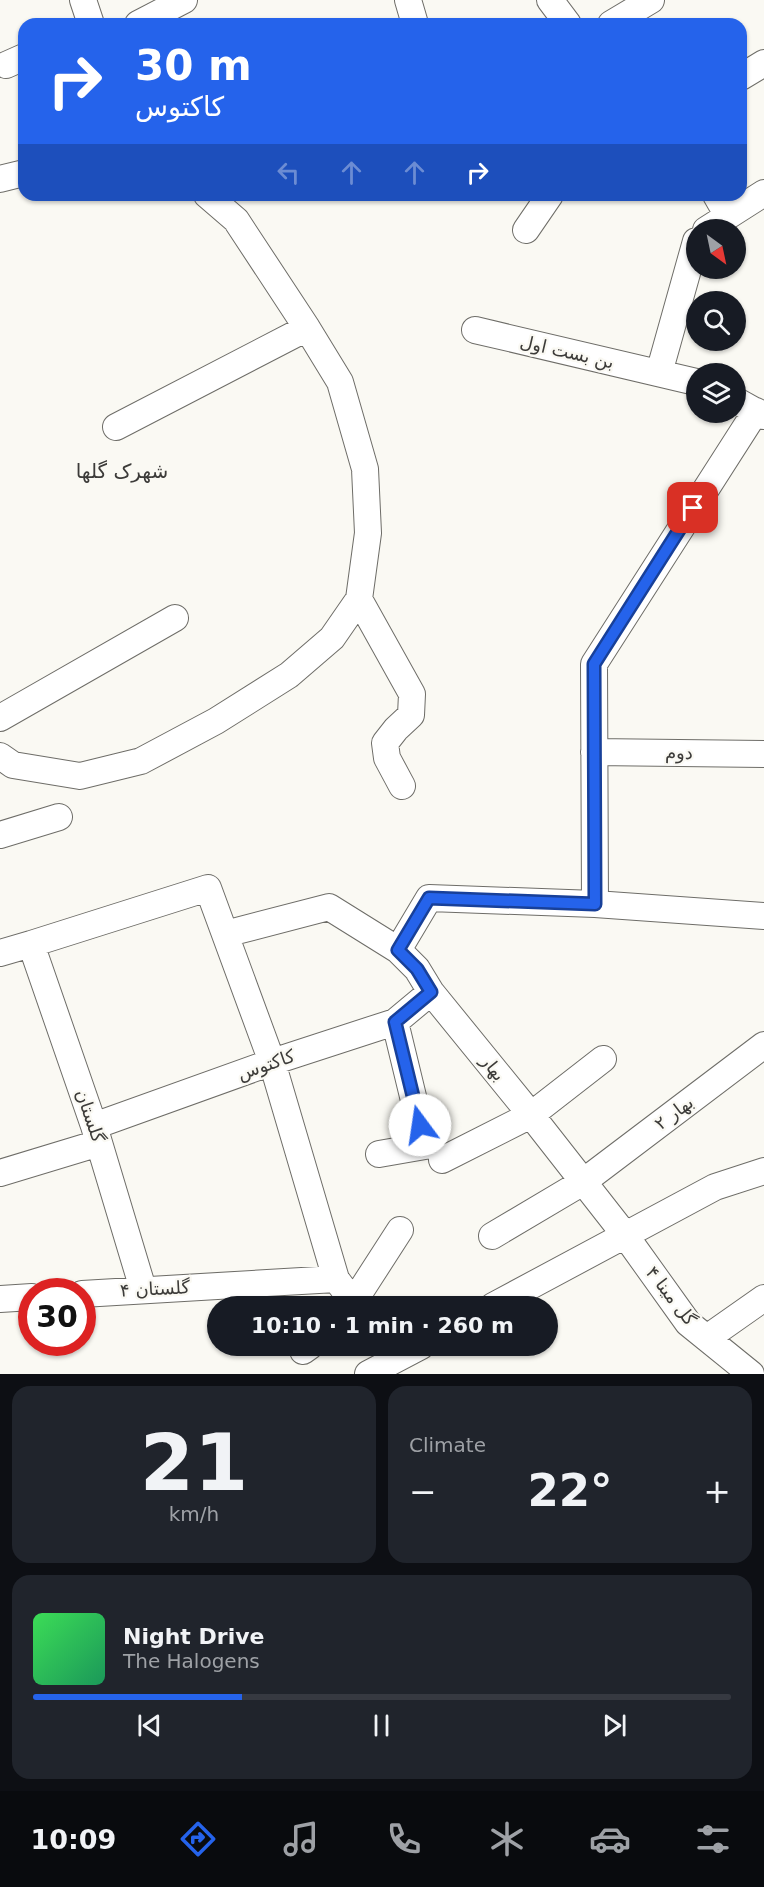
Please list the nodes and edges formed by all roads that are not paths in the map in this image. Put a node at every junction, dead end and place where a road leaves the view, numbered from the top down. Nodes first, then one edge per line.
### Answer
1 (83, 0) edge
2 (184, 0) edge
3 (408, 0) edge
4 (550, 0) edge
5 (651, 0) edge
6 (89, 18) edge
7 (150, 18) edge
8 (413, 18) edge
9 (564, 18) edge
10 (621, 18) edge
11 (764, 63) edge
12 (747, 73) edge
13 (18, 174) edge
14 (0, 179) edge
15 (764, 194) edge
16 (747, 198) edge
17 (214, 201) edge
18 (546, 201) edge
19 (737, 201) edge
20 (722, 205) edge
21 (713, 219) edge
22 (526, 230) dead end
23 (686, 277) edge
24 (308, 328) junction
25 (475, 330) dead end
26 (659, 373) junction
27 (686, 380) edge
28 (752, 409) edge
29 (116, 427) dead end
30 (359, 599) junction
31 (175, 618) dead end
32 (0, 718) edge
33 (594, 752) junction
34 (764, 754) edge
35 (0, 756) edge
36 (402, 786) dead end
37 (59, 817) dead end
38 (0, 836) edge
39 (595, 904) junction
40 (764, 916) edge
41 (225, 934) junction
42 (31, 944) junction
43 (398, 950) junction
44 (0, 953) edge
45 (431, 992) junction
46 (395, 1022) junction
47 (764, 1045) edge
48 (603, 1059) dead end
49 (272, 1062) junction
50 (531, 1115) junction
51 (97, 1135) junction
52 (379, 1154) dead end
53 (442, 1160) dead end
54 (764, 1171) edge
55 (0, 1173) edge
56 (584, 1182) junction
57 (400, 1230) dead end
58 (625, 1235) junction
59 (492, 1236) dead end
60 (336, 1279) junction
61 (143, 1289) junction
62 (96, 1293) edge
63 (348, 1296) edge
64 (360, 1296) edge
65 (512, 1296) edge
66 (18, 1298) edge
67 (764, 1298) edge
68 (0, 1299) edge
69 (707, 1338) junction
70 (393, 1360) edge
71 (368, 1374) edge
72 (751, 1374) edge

1 - 6 street
2 - 7 street
3 - 8 street
4 - 9 street
5 - 10 street
11 - 12 street
13 - 14 street
15 - 16 street
17 - 24 street
18 - 22 street
19 - 20 street
20 - 21 street
23 - 26 street
24 - 29 street
24 - 30 street
25 - 26 street, بن بست اول
26 - 27 street, بن بست اول
28 - 33 street
30 - 35 street
30 - 36 street
31 - 32 street
33 - 34 street, دوم
33 - 39 street
37 - 38 street
39 - 40 street
39 - 43 street
41 - 42 street
41 - 43 street, بهار
41 - 49 street
42 - 44 street
42 - 51 street, گلستان
43 - 45 street, بهار
45 - 46 street, کاکتوس
45 - 50 street, بهار
46 - 49 street, کاکتوس
46 - 52 street
47 - 56 street, بهار ۲
48 - 50 street
49 - 51 street, کاکتوس
49 - 60 street
50 - 53 street
50 - 56 street, بهار
51 - 55 street, کاکتوس
51 - 61 street, گلستان
54 - 58 street
56 - 58 street, بهار
56 - 59 street, بهار ۲
57 - 64 street
58 - 65 street
58 - 69 street, گل مینا ۴
60 - 61 street, گلستان ۴
60 - 63 street
61 - 62 street, گلستان ۴
66 - 68 street
67 - 69 street
69 - 72 street, گل مینا ۴
70 - 71 street

